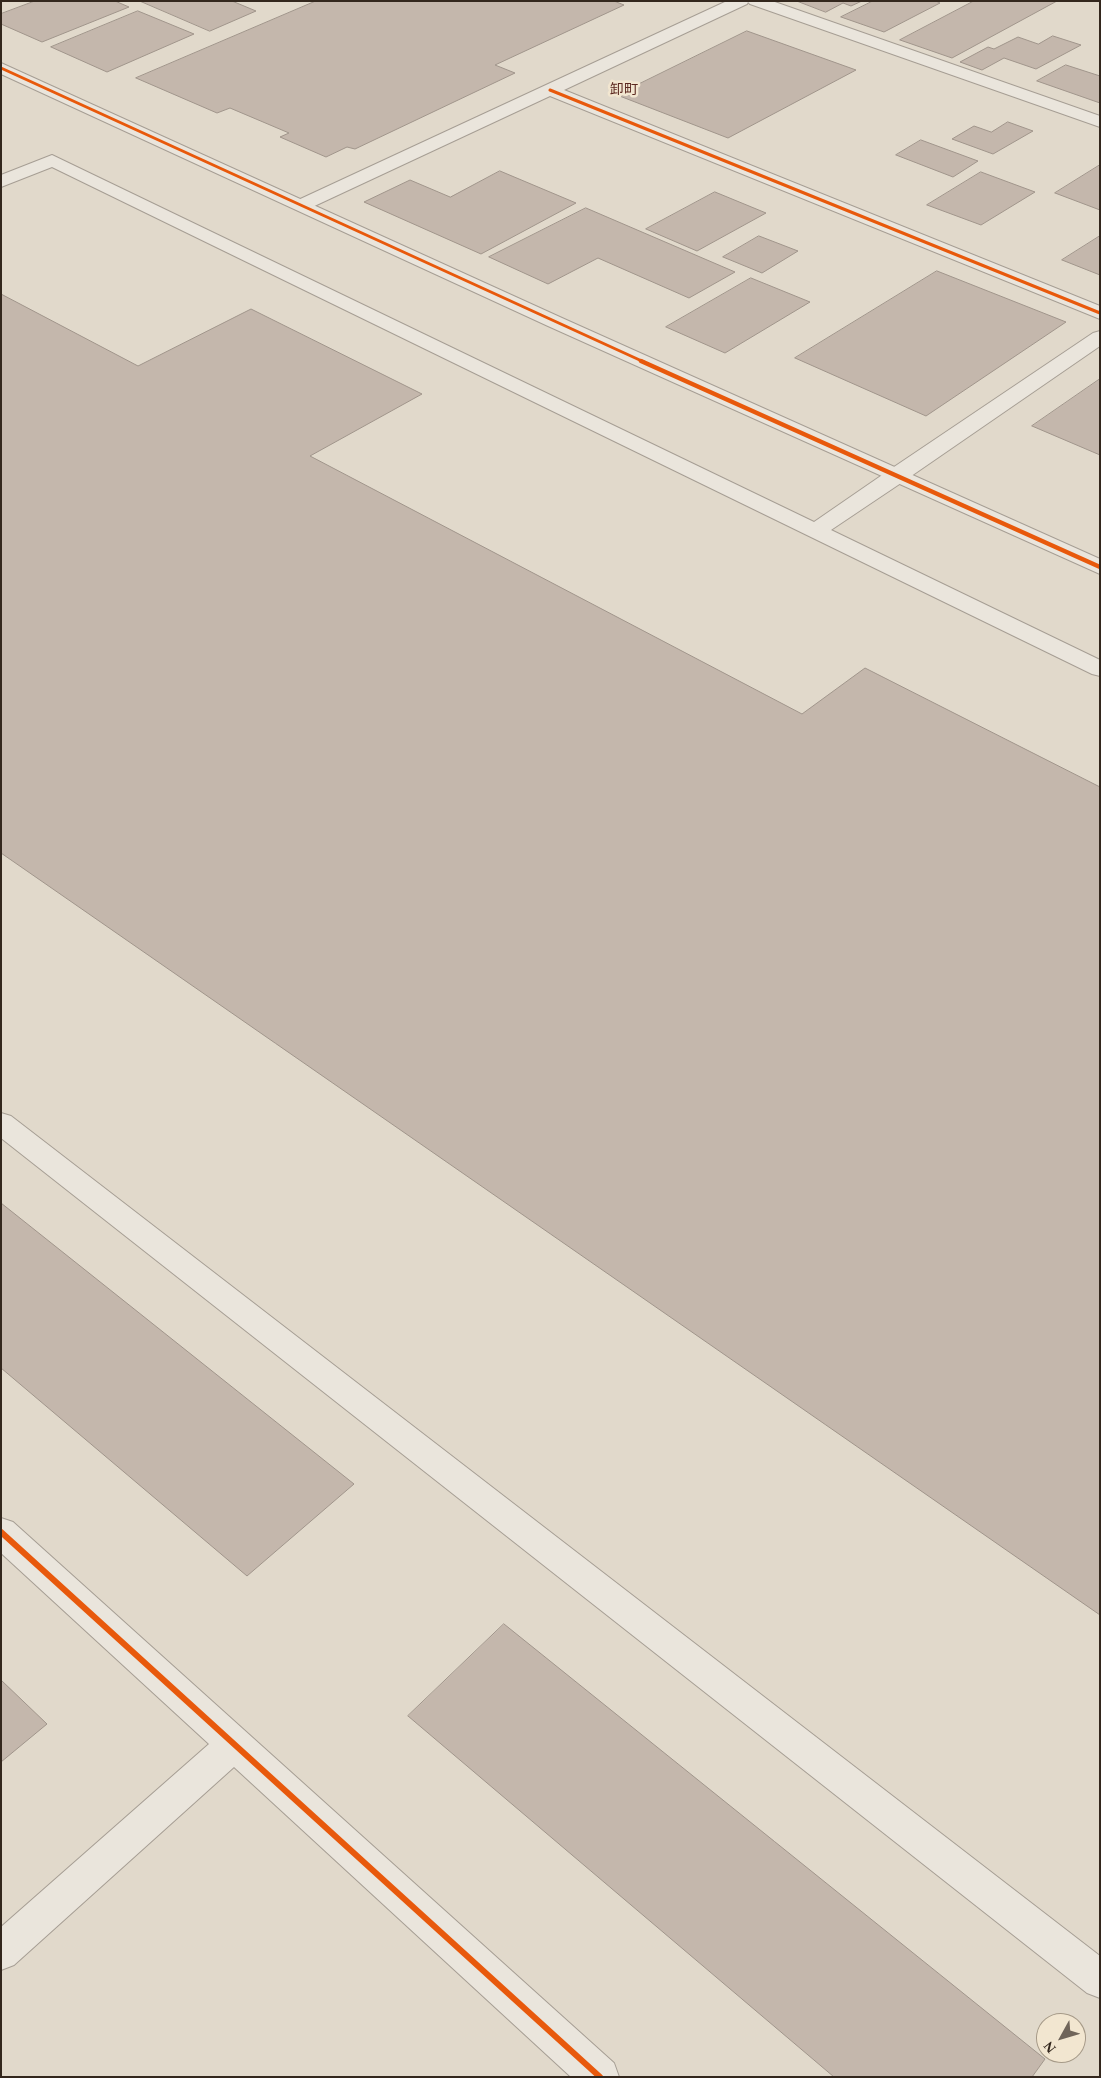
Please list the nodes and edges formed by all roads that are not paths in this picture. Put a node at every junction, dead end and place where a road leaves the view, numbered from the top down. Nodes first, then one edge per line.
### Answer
1 (741, 1) edge
2 (756, 1) edge
3 (1, 68) edge
4 (550, 90) junction
5 (1100, 122) edge
6 (1, 182) edge
7 (302, 205) junction
8 (1100, 314) edge
9 (1100, 337) edge
10 (896, 476) junction
11 (815, 531) junction
12 (1100, 567) edge
13 (1100, 669) edge
14 (1, 1123) edge
15 (1, 1532) edge
16 (235, 1744) junction
17 (1, 1952) edge
18 (1100, 1980) edge
19 (600, 2077) edge

1 - 4 street
2 - 5 street
3 - 7 street
4 - 7 street
4 - 8 street
6 - 11 street
7 - 10 street
9 - 10 street
10 - 11 street
10 - 12 street
11 - 13 street
14 - 18 street
15 - 16 street
16 - 17 street
16 - 19 street

